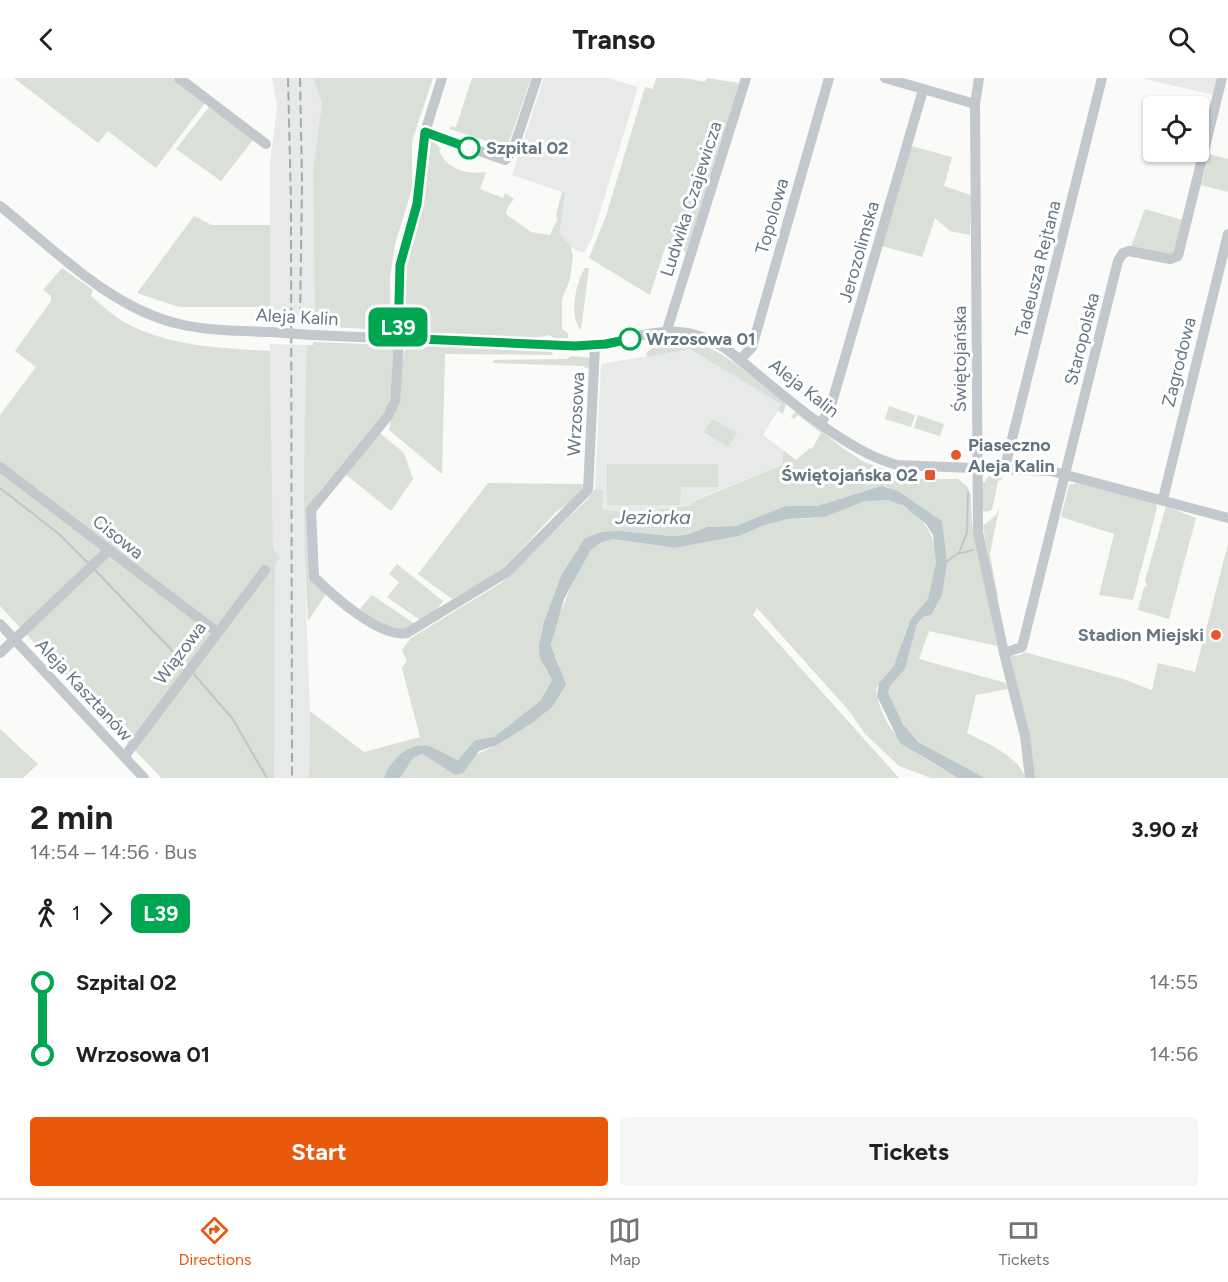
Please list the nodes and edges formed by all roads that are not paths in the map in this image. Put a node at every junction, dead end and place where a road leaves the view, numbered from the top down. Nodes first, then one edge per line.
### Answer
1 (179, 78) edge
2 (442, 78) edge
3 (537, 78) edge
4 (746, 78) edge
5 (829, 78) edge
6 (885, 78) edge
7 (979, 78) edge
8 (1102, 78) edge
9 (1222, 78) edge
10 (923, 90) junction
11 (975, 104) junction
12 (425, 132) junction
13 (266, 144) dead end
14 (0, 206) edge
15 (1228, 234) edge
16 (667, 330) junction
17 (398, 338) junction
18 (596, 346) junction
19 (740, 360) junction
20 (821, 423) junction
21 (0, 467) edge
22 (976, 467) junction
23 (1005, 467) junction
24 (1066, 474) junction
25 (1162, 499) junction
26 (1228, 518) edge
27 (109, 550) junction
28 (265, 570) dead end
29 (0, 624) edge
30 (217, 632) junction
31 (14, 639) junction
32 (0, 652) edge
33 (1004, 653) junction
34 (124, 757) junction
35 (144, 778) edge
36 (1030, 778) edge

1 - 13 street
2 - 12 street
3 - 12 street
4 - 16 street, Ludwika Czajewicza
5 - 19 street, Topolowa
6 - 10 street
7 - 11 street, Świętojańska
8 - 23 street, Tadeusza Rejtana
9 - 24 street, Staropolska
10 - 11 street
10 - 20 street, Jerozolimska
11 - 22 street, Świętojańska
12 - 17 street
14 - 17 street, Aleja Kalin, bridge
15 - 25 street, Zagrodowa
16 - 18 street, Aleja Kalin
16 - 19 street, Aleja Kalin
17 - 18 street, Aleja Kalin
17 - 18 street, Wrzosowa
19 - 20 street, Aleja Kalin
20 - 22 street, Aleja Kalin
21 - 27 street, Cisowa
22 - 23 street, Aleja Kalin
22 - 33 street, Świętojańska
23 - 24 street, Aleja Kalin
24 - 25 street, Aleja Kalin
24 - 33 street, Staropolska
25 - 26 street, Aleja Kalin
27 - 30 street, Cisowa
27 - 31 street
28 - 30 street, Wiązowa
29 - 31 street, Aleja Kasztanów
30 - 34 street, Wiązowa
31 - 32 street
31 - 34 street, Aleja Kasztanów
33 - 36 street, Świętojańska
34 - 35 street, Aleja Kasztanów

